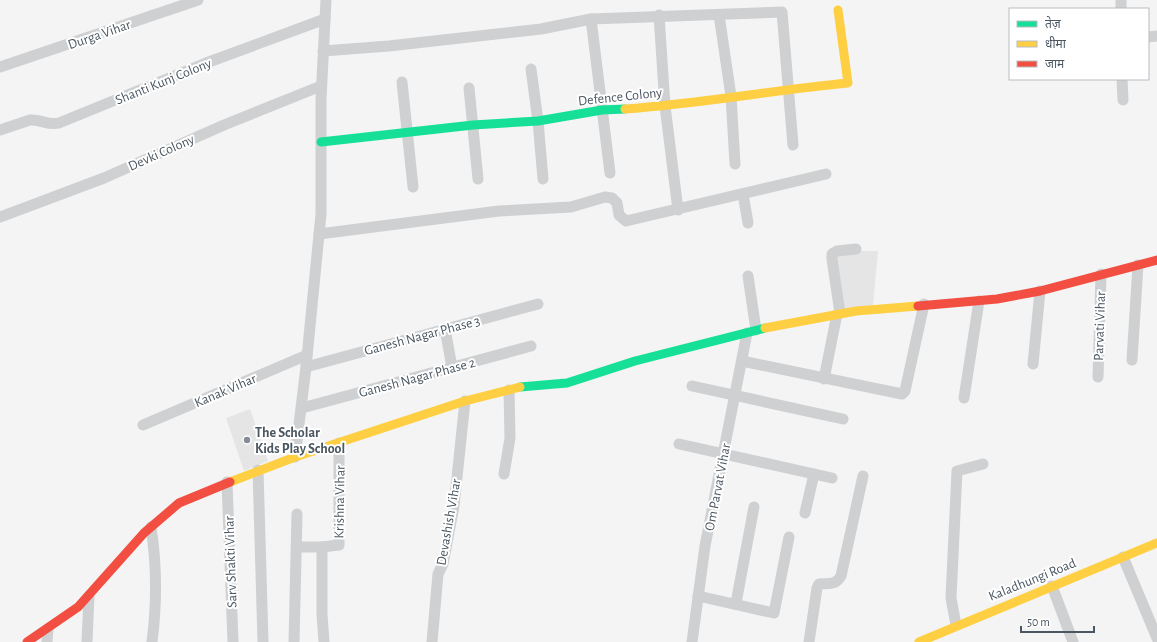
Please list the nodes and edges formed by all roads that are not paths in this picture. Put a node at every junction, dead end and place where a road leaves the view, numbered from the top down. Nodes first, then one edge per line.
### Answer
1 (198, 0) edge
2 (326, 0) edge
3 (838, 10) dead end
4 (719, 14) junction
5 (659, 16) junction
6 (325, 19) junction
7 (591, 19) junction
8 (323, 51) junction
9 (0, 67) edge
10 (531, 69) dead end
11 (1122, 80) edge
12 (402, 82) dead end
13 (321, 86) junction
14 (469, 88) dead end
15 (788, 89) junction
16 (731, 96) junction
17 (1123, 100) dead end
18 (665, 106) junction
19 (602, 110) junction
20 (538, 120) junction
21 (473, 125) junction
22 (0, 130) edge
23 (408, 133) junction
24 (321, 142) junction
25 (793, 145) dead end
26 (734, 164) dead end
27 (610, 172) dead end
28 (826, 174) dead end
29 (478, 178) dead end
30 (544, 179) dead end
31 (413, 187) dead end
32 (743, 194) junction
33 (678, 210) junction
34 (0, 217) edge
35 (748, 223) dead end
36 (319, 234) junction
37 (856, 249) dead end
38 (1157, 260) edge
39 (1138, 265) junction
40 (1101, 274) junction
41 (748, 276) dead end
42 (1040, 291) junction
43 (979, 301) junction
44 (538, 304) dead end
45 (924, 304) junction
46 (838, 314) junction
47 (445, 329) junction
48 (751, 331) junction
49 (531, 346) dead end
50 (307, 355) junction
51 (1132, 360) dead end
52 (742, 361) junction
53 (1033, 364) dead end
54 (306, 367) junction
55 (452, 367) junction
56 (1098, 377) dead end
57 (824, 379) junction
58 (692, 386) dead end
59 (509, 390) junction
60 (735, 395) junction
61 (964, 398) dead end
62 (465, 401) junction
63 (302, 408) junction
64 (843, 419) dead end
65 (143, 425) dead end
66 (339, 443) junction
67 (679, 444) dead end
68 (723, 455) junction
69 (295, 457) junction
70 (983, 464) dead end
71 (258, 470) junction
72 (504, 474) dead end
73 (814, 474) junction
74 (863, 476) dead end
75 (832, 478) dead end
76 (227, 482) junction
77 (754, 508) dead end
78 (805, 513) dead end
79 (297, 514) dead end
80 (151, 527) junction
81 (789, 537) dead end
82 (1157, 543) edge
83 (297, 547) junction
84 (322, 547) junction
85 (1123, 557) junction
86 (1052, 586) junction
87 (89, 596) junction
88 (698, 596) junction
89 (736, 603) junction
90 (956, 626) junction
91 (48, 629) junction
92 (1157, 638) edge
93 (27, 642) edge
94 (47, 642) edge
95 (88, 642) edge
96 (152, 642) edge
97 (233, 642) edge
98 (263, 642) edge
99 (294, 642) edge
100 (324, 642) edge
101 (432, 642) edge
102 (692, 642) edge
103 (809, 642) edge
104 (919, 642) edge
105 (1073, 642) edge

1 - 9 street, Durga Vihar
2 - 6 street
3 - 15 street, Defence Colony
4 - 5 street
4 - 15 street
4 - 16 street
5 - 7 street
5 - 18 street
6 - 8 street
6 - 22 street, Shanti Kunj Colony
7 - 8 street
7 - 19 street
8 - 13 street
10 - 20 street
11 - 17 street
12 - 23 street
13 - 24 street
13 - 34 street, Devki Colony
14 - 21 street
15 - 16 street, Defence Colony
15 - 25 street
16 - 18 street, Defence Colony
16 - 26 street
18 - 19 street, Defence Colony
18 - 33 street
19 - 20 street, Defence Colony
19 - 27 street
20 - 21 street, Defence Colony
20 - 30 street
21 - 23 street, Defence Colony
21 - 29 street
23 - 24 street, Defence Colony
23 - 31 street
24 - 36 street
28 - 32 street
32 - 33 street
32 - 35 street
33 - 36 street
36 - 50 street
37 - 46 street
38 - 39 street
39 - 40 street
39 - 51 street
40 - 42 street
40 - 56 street, Parvati Vihar
41 - 48 street, Om Parvat Vihar
42 - 43 street
42 - 53 street
43 - 45 street
43 - 61 street
44 - 47 street, Ganesh Nagar Phase 3
45 - 46 street
45 - 57 street
46 - 48 street
46 - 57 street
47 - 54 street, Ganesh Nagar Phase 3
47 - 55 street
48 - 52 street, Om Parvat Vihar
48 - 59 street
49 - 55 street, Ganesh Nagar Phase 2
50 - 54 street
50 - 65 street, Kanak Vihar
52 - 57 street
52 - 60 street, Om Parvat Vihar
54 - 63 street
55 - 63 street, Ganesh Nagar Phase 2
58 - 60 street
59 - 62 street
59 - 72 street
60 - 64 street
60 - 68 street, Om Parvat Vihar
62 - 66 street
62 - 101 street, Devashish Vihar
63 - 69 street
66 - 69 street
66 - 84 street, Krishna Vihar
67 - 68 street
68 - 73 street
68 - 88 street, Om Parvat Vihar
69 - 71 street
70 - 90 street
71 - 76 street
71 - 98 street
73 - 75 street
73 - 78 street
74 - 103 street
76 - 80 street
76 - 97 street, Sarv Shakti Vihar
77 - 89 street
79 - 83 street
80 - 87 street
80 - 96 street
81 - 89 street
82 - 85 street, Kaladhungi Road
83 - 84 street
83 - 99 street
84 - 100 street, Krishna Vihar
85 - 86 street, Kaladhungi Road
85 - 92 street
86 - 90 street, Kaladhungi Road
86 - 105 street
87 - 91 street
87 - 95 street
88 - 89 street
88 - 102 street, Om Parvat Vihar
90 - 104 street, Kaladhungi Road
91 - 93 street
91 - 94 street

